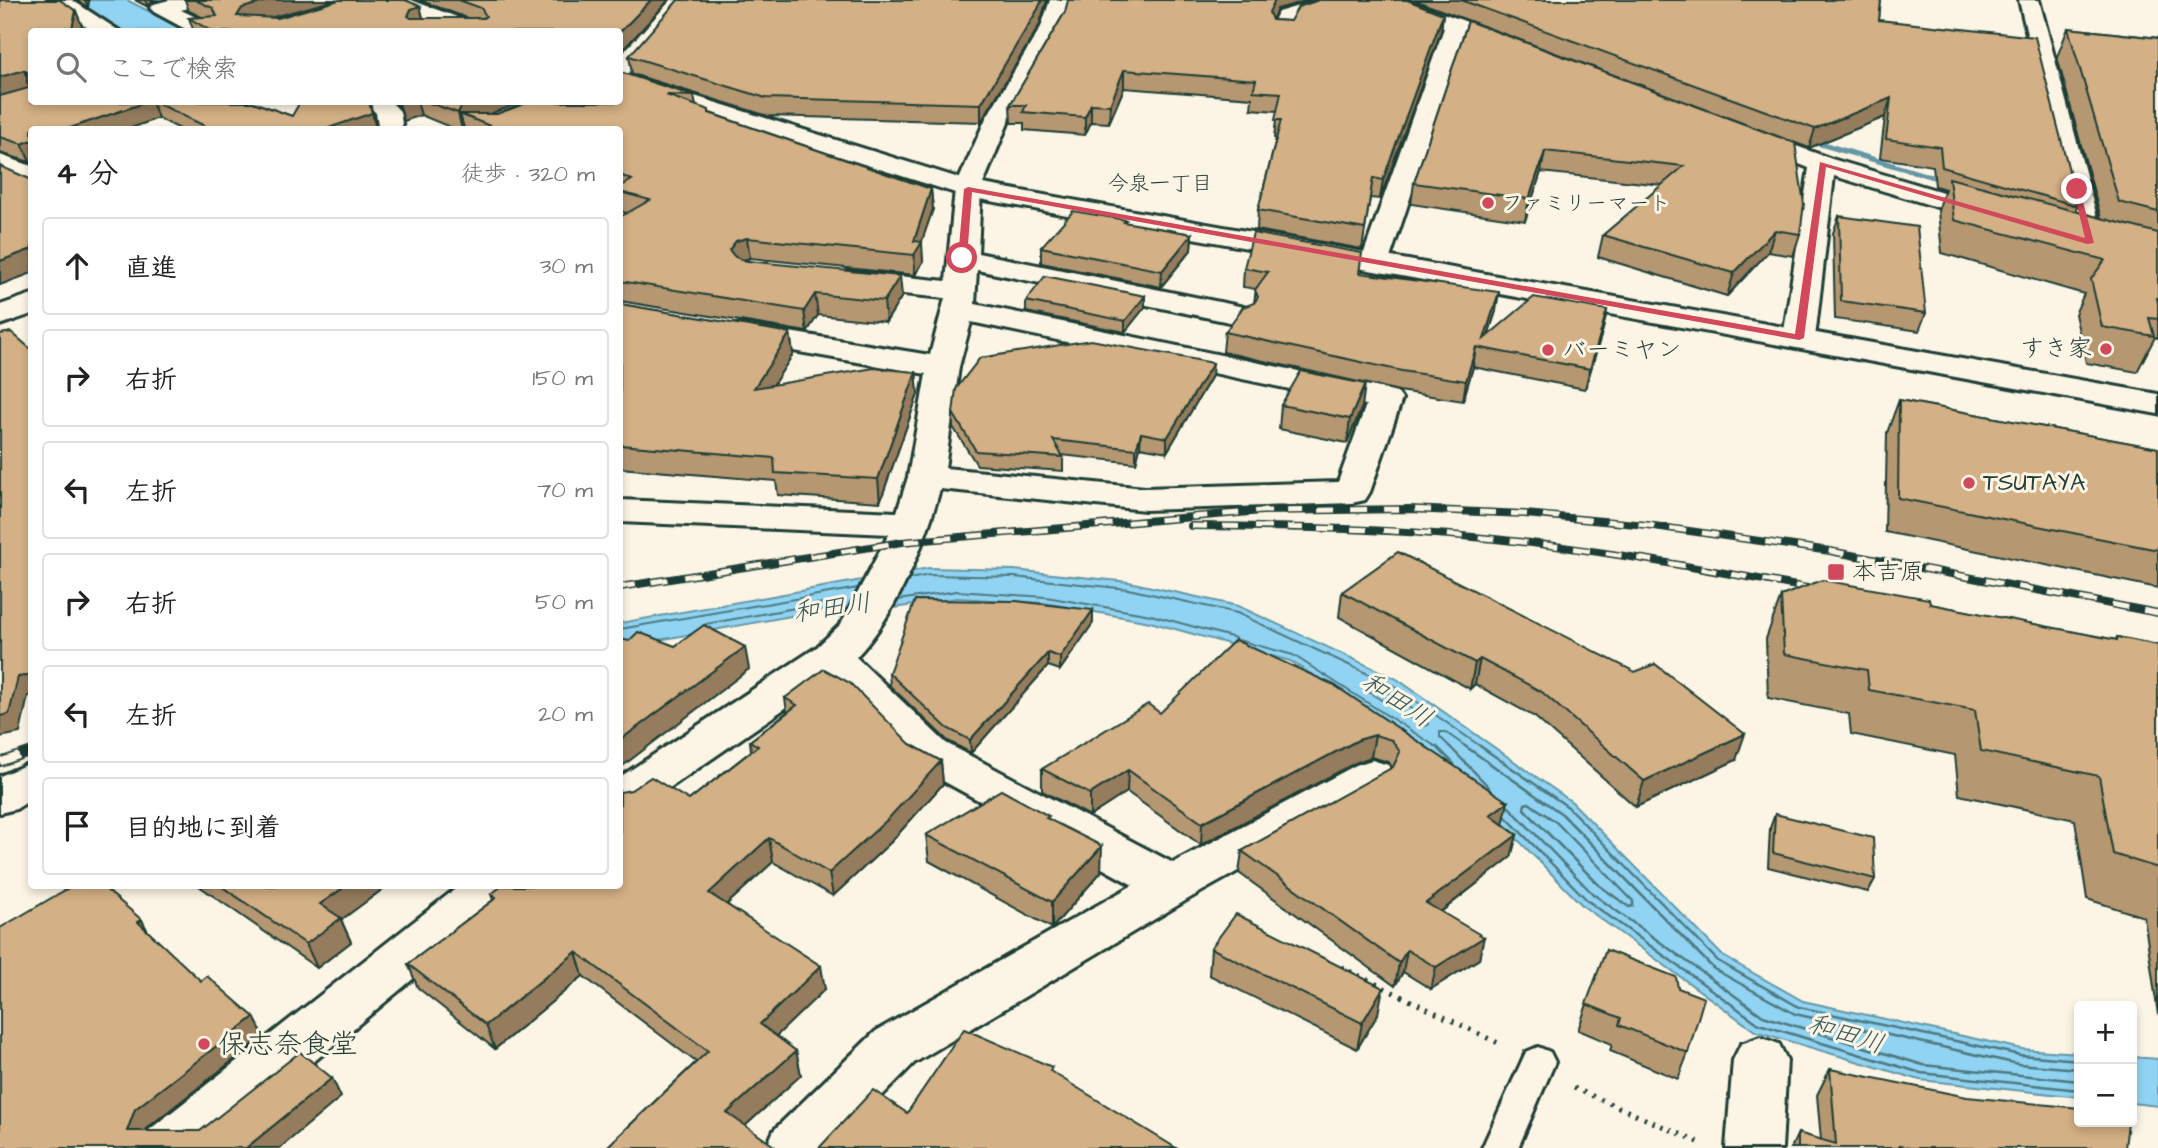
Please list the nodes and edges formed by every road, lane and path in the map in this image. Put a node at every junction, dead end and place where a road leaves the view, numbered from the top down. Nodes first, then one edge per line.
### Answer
1 (57, 0) edge
2 (197, 0) edge
3 (392, 0) edge
4 (682, 0) edge
5 (1060, 0) edge
6 (1341, 0) edge
7 (1388, 0) edge
8 (2029, 0) edge
9 (452, 23) junction
10 (1455, 26) junction
11 (103, 28) edge
12 (201, 28) edge
13 (438, 28) edge
14 (465, 28) edge
15 (1281, 30) edge
16 (1533, 54) edge
17 (623, 66) edge
18 (623, 81) edge
19 (381, 105) edge
20 (390, 126) edge
21 (1724, 126) edge
22 (0, 163) edge
23 (1823, 164) junction
24 (28, 174) edge
25 (968, 189) junction
26 (2018, 223) edge
27 (2090, 242) edge
28 (962, 258) junction
29 (1375, 261) junction
30 (829, 278) edge
31 (959, 301) junction
32 (28, 305) edge
33 (1239, 315) edge
34 (0, 316) edge
35 (714, 329) edge
36 (1799, 338) junction
37 (943, 367) junction
38 (2158, 404) edge
39 (926, 477) junction
40 (623, 511) edge
41 (912, 524) junction
42 (844, 644) junction
43 (1372, 776) edge
44 (28, 780) edge
45 (0, 796) edge
46 (623, 797) edge
47 (1173, 886) junction
48 (488, 889) edge
49 (1336, 965) edge
50 (1759, 1060) dead end
51 (1536, 1066) junction
52 (169, 1148) edge
53 (794, 1148) edge
54 (1500, 1148) edge
55 (1713, 1148) edge
56 (1754, 1148) edge

1 - 11 street
2 - 12 street
3 - 9 street
4 - 17 street
5 - 25 street
6 - 15 street
7 - 10 street
8 - 27 street
9 - 13 street
9 - 14 street
10 - 16 street
10 - 29 street
18 - 25 street
19 - 20 street
21 - 23 street
22 - 24 street
23 - 26 street
23 - 36 street
25 - 28 street
25 - 29 street
28 - 31 street
28 - 33 street
29 - 36 street
30 - 31 street
31 - 37 street
31 - 39 street
32 - 34 street
35 - 37 street
36 - 38 street
37 - 39 street
39 - 41 street
40 - 41 street
41 - 42 street
42 - 46 street
42 - 47 street
43 - 47 street
44 - 45 street
47 - 53 street
48 - 52 street
49 - 51 path
50 - 56 street
51 - 54 lane
51 - 55 path

